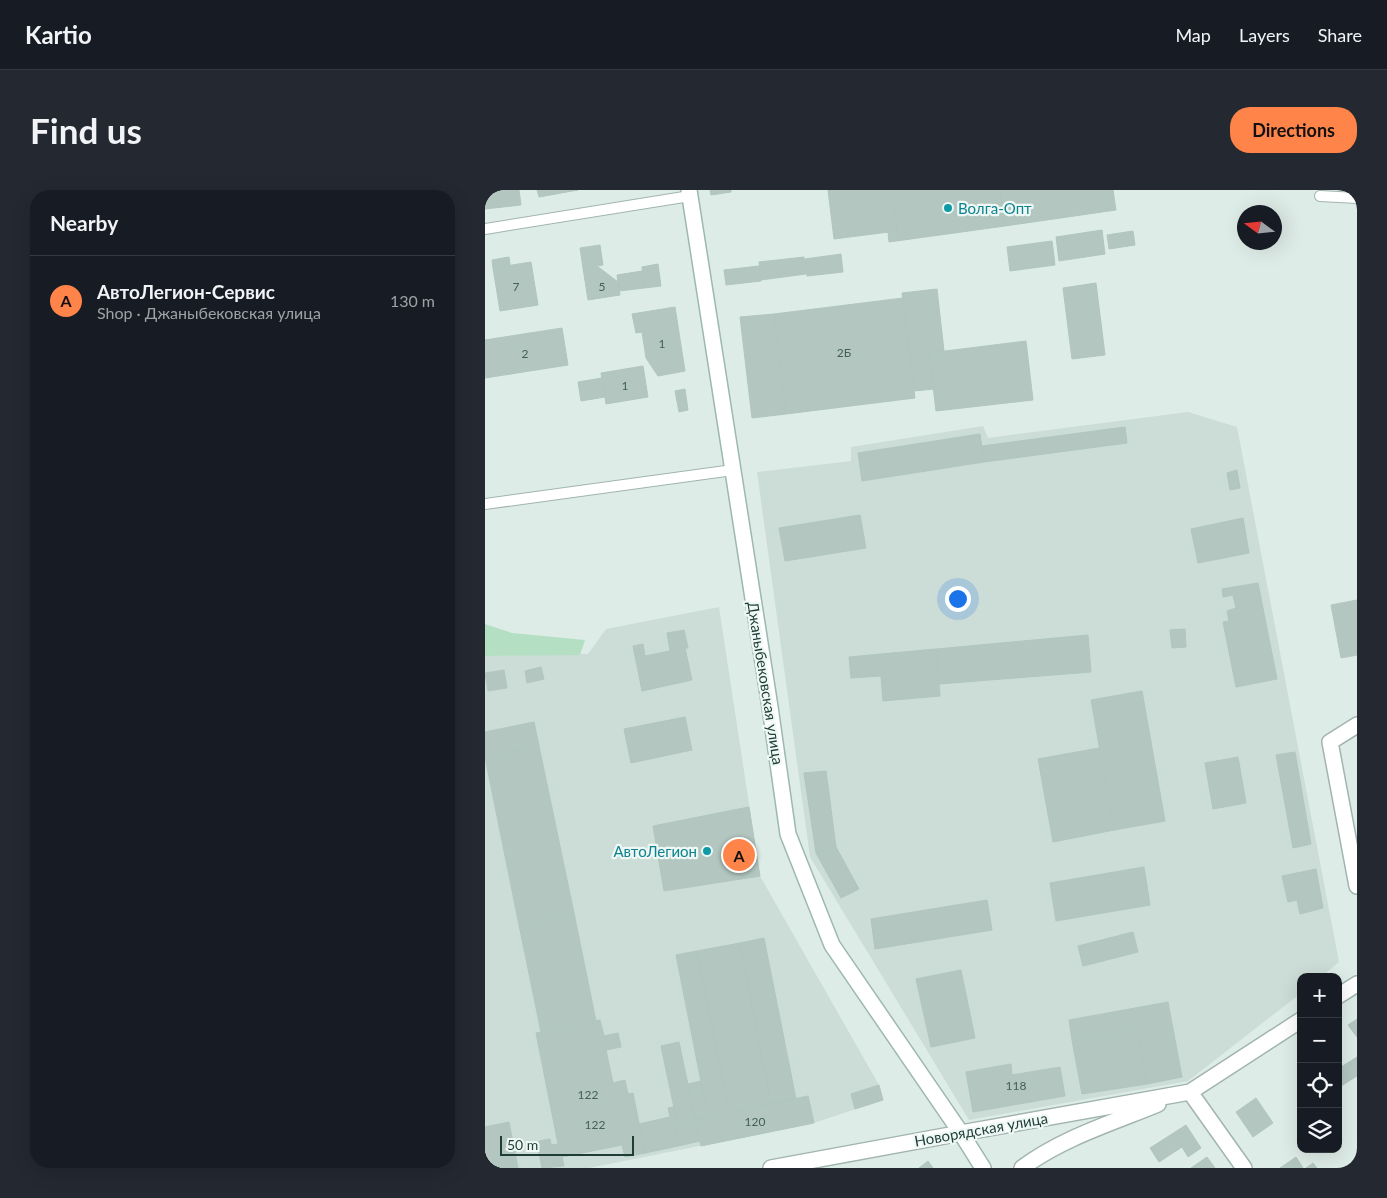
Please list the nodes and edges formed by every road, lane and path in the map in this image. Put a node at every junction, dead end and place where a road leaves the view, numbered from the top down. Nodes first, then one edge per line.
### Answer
1 (690, 193) edge
2 (1320, 196) dead end
3 (1357, 198) edge
4 (485, 229) edge
5 (733, 470) junction
6 (485, 504) edge
7 (1357, 725) edge
8 (1357, 886) edge
9 (1357, 984) edge
10 (1342, 993) edge
11 (1297, 1023) edge
12 (1190, 1092) junction
13 (961, 1132) junction
14 (771, 1168) edge
15 (983, 1168) edge
16 (1022, 1168) edge
17 (1244, 1168) edge

1 - 4 lane
1 - 5 street, Джаныбековская улица
2 - 3 lane
5 - 6 lane
5 - 13 street, Джаныбековская улица
7 - 8 street
9 - 10 street
11 - 12 street, Новорядская улица
12 - 13 street, Новорядская улица
12 - 16 street, Новорядская улица
12 - 17 street
13 - 14 street, Новорядская улица
13 - 15 street, Джаныбековская улица

